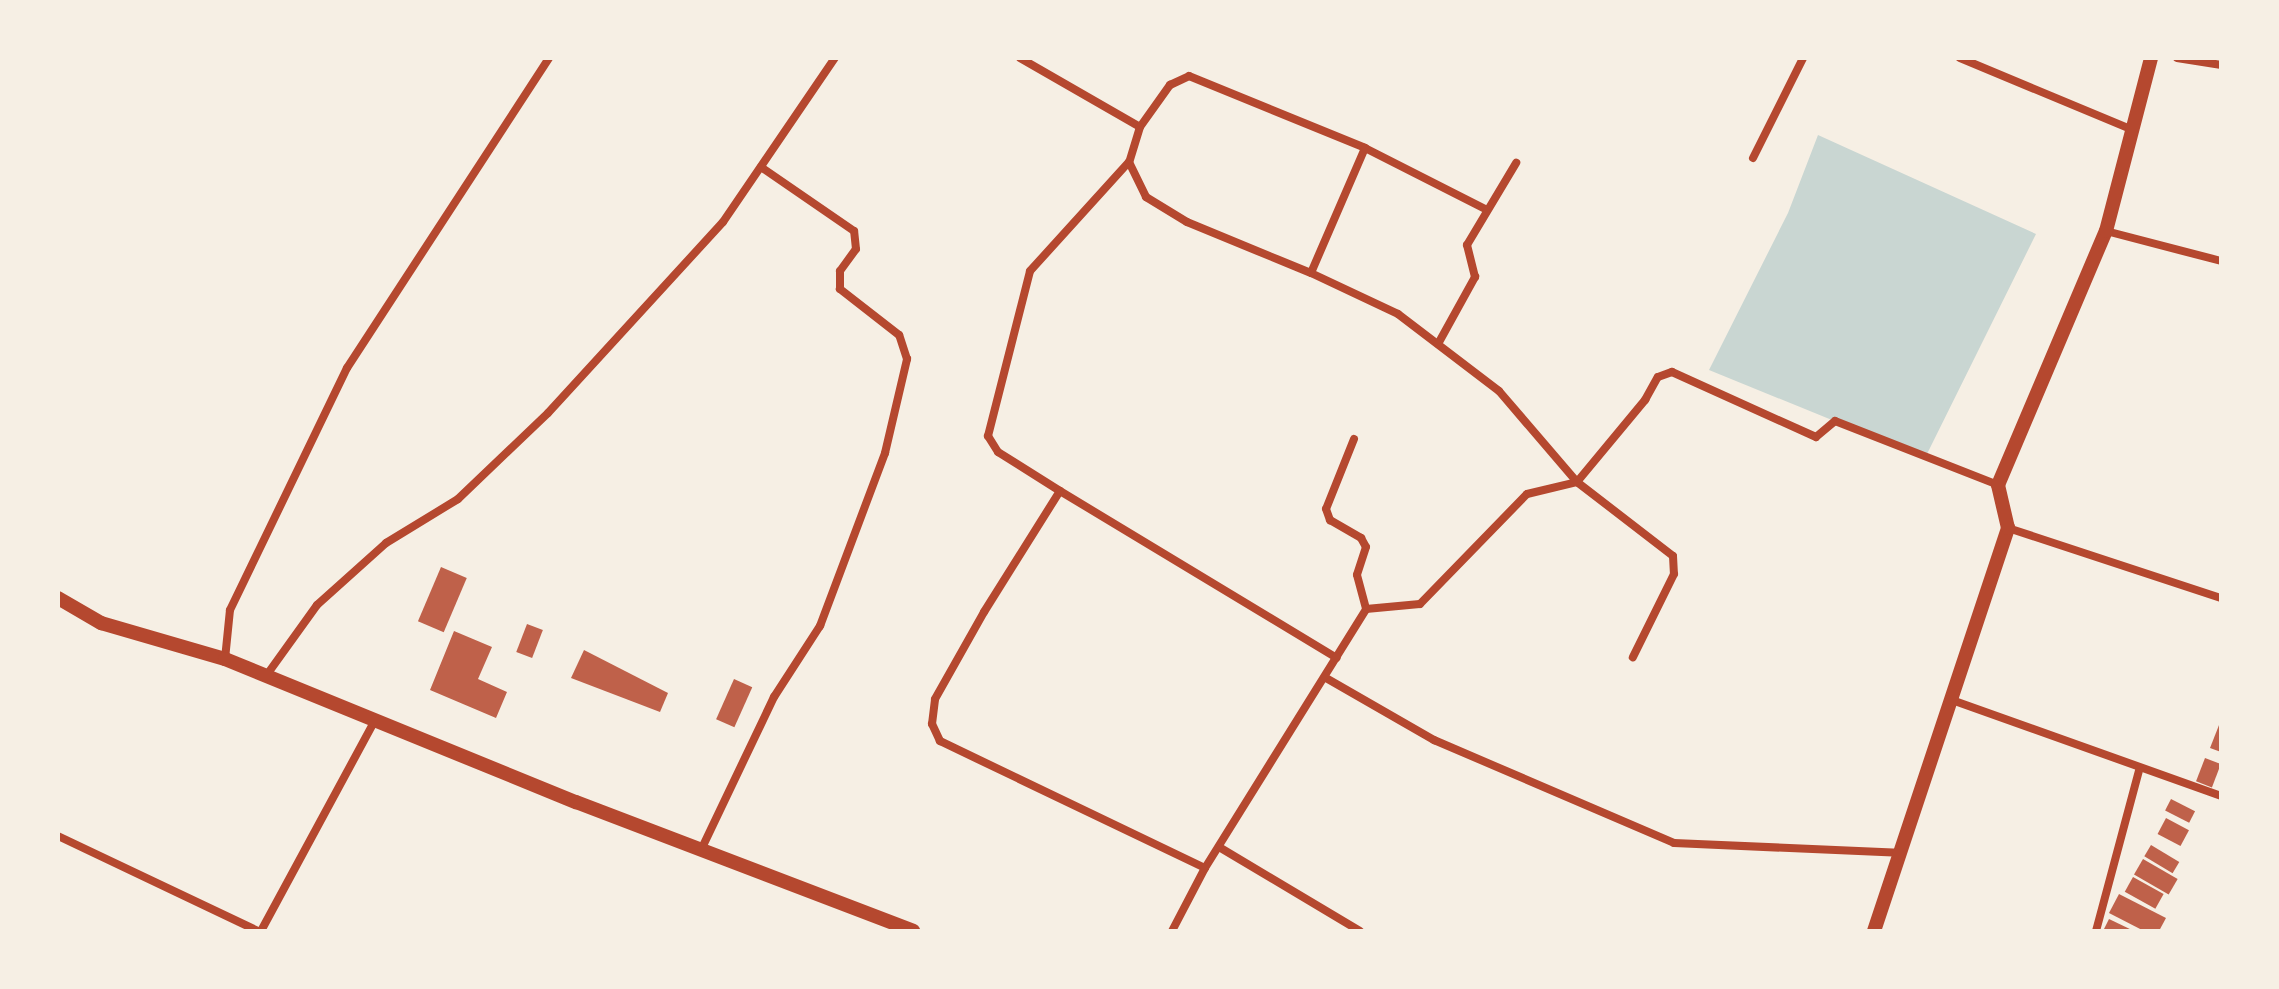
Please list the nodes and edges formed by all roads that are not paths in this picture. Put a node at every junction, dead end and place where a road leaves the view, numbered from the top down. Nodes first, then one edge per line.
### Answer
1 (549, 58) edge
2 (835, 58) edge
3 (1020, 58) edge
4 (1803, 58) edge
5 (1960, 58) edge
6 (2151, 58) edge
7 (2177, 58) edge
8 (2221, 65) edge
9 (1140, 127) junction
10 (2134, 130) junction
11 (1365, 148) junction
12 (1753, 158) dead end
13 (1129, 162) junction
14 (1516, 163) dead end
15 (761, 167) junction
16 (1487, 210) junction
17 (2106, 231) junction
18 (2221, 261) edge
19 (1311, 273) junction
20 (1438, 344) junction
21 (1354, 439) dead end
22 (1577, 482) junction
23 (1998, 485) junction
24 (1060, 491) junction
25 (2008, 528) junction
26 (58, 598) edge
27 (2221, 598) edge
28 (1366, 609) junction
29 (1633, 657) dead end
30 (1337, 658) junction
31 (225, 659) junction
32 (266, 676) junction
33 (1326, 678) junction
34 (1949, 699) junction
35 (375, 720) junction
36 (2139, 770) junction
37 (2221, 796) edge
38 (58, 836) edge
39 (1219, 847) junction
40 (701, 850) junction
41 (1899, 853) junction
42 (1205, 868) junction
43 (259, 931) edge
44 (913, 931) edge
45 (1172, 931) edge
46 (1360, 931) edge
47 (1874, 931) edge
48 (2096, 931) edge

1 - 31 street
2 - 15 street
3 - 9 street
4 - 12 street
5 - 10 street
6 - 10 street
7 - 8 street
9 - 11 street
9 - 13 street
10 - 17 street
11 - 16 street
11 - 19 street
13 - 19 street
13 - 24 street
14 - 16 street
15 - 32 street
15 - 40 street
16 - 20 street
17 - 18 street
17 - 23 street
19 - 20 street
20 - 22 street
21 - 28 street
22 - 23 street
22 - 28 street
22 - 29 street
23 - 25 street
24 - 30 street
24 - 42 street
25 - 27 street
25 - 34 street
26 - 31 street
28 - 30 street
30 - 33 street
31 - 32 street
32 - 35 street
33 - 39 street
33 - 41 street
34 - 36 street
34 - 41 street
35 - 40 street
35 - 43 street
36 - 37 street
36 - 48 street
38 - 43 street
39 - 42 street
39 - 46 street
40 - 44 street
41 - 47 street
42 - 45 street

